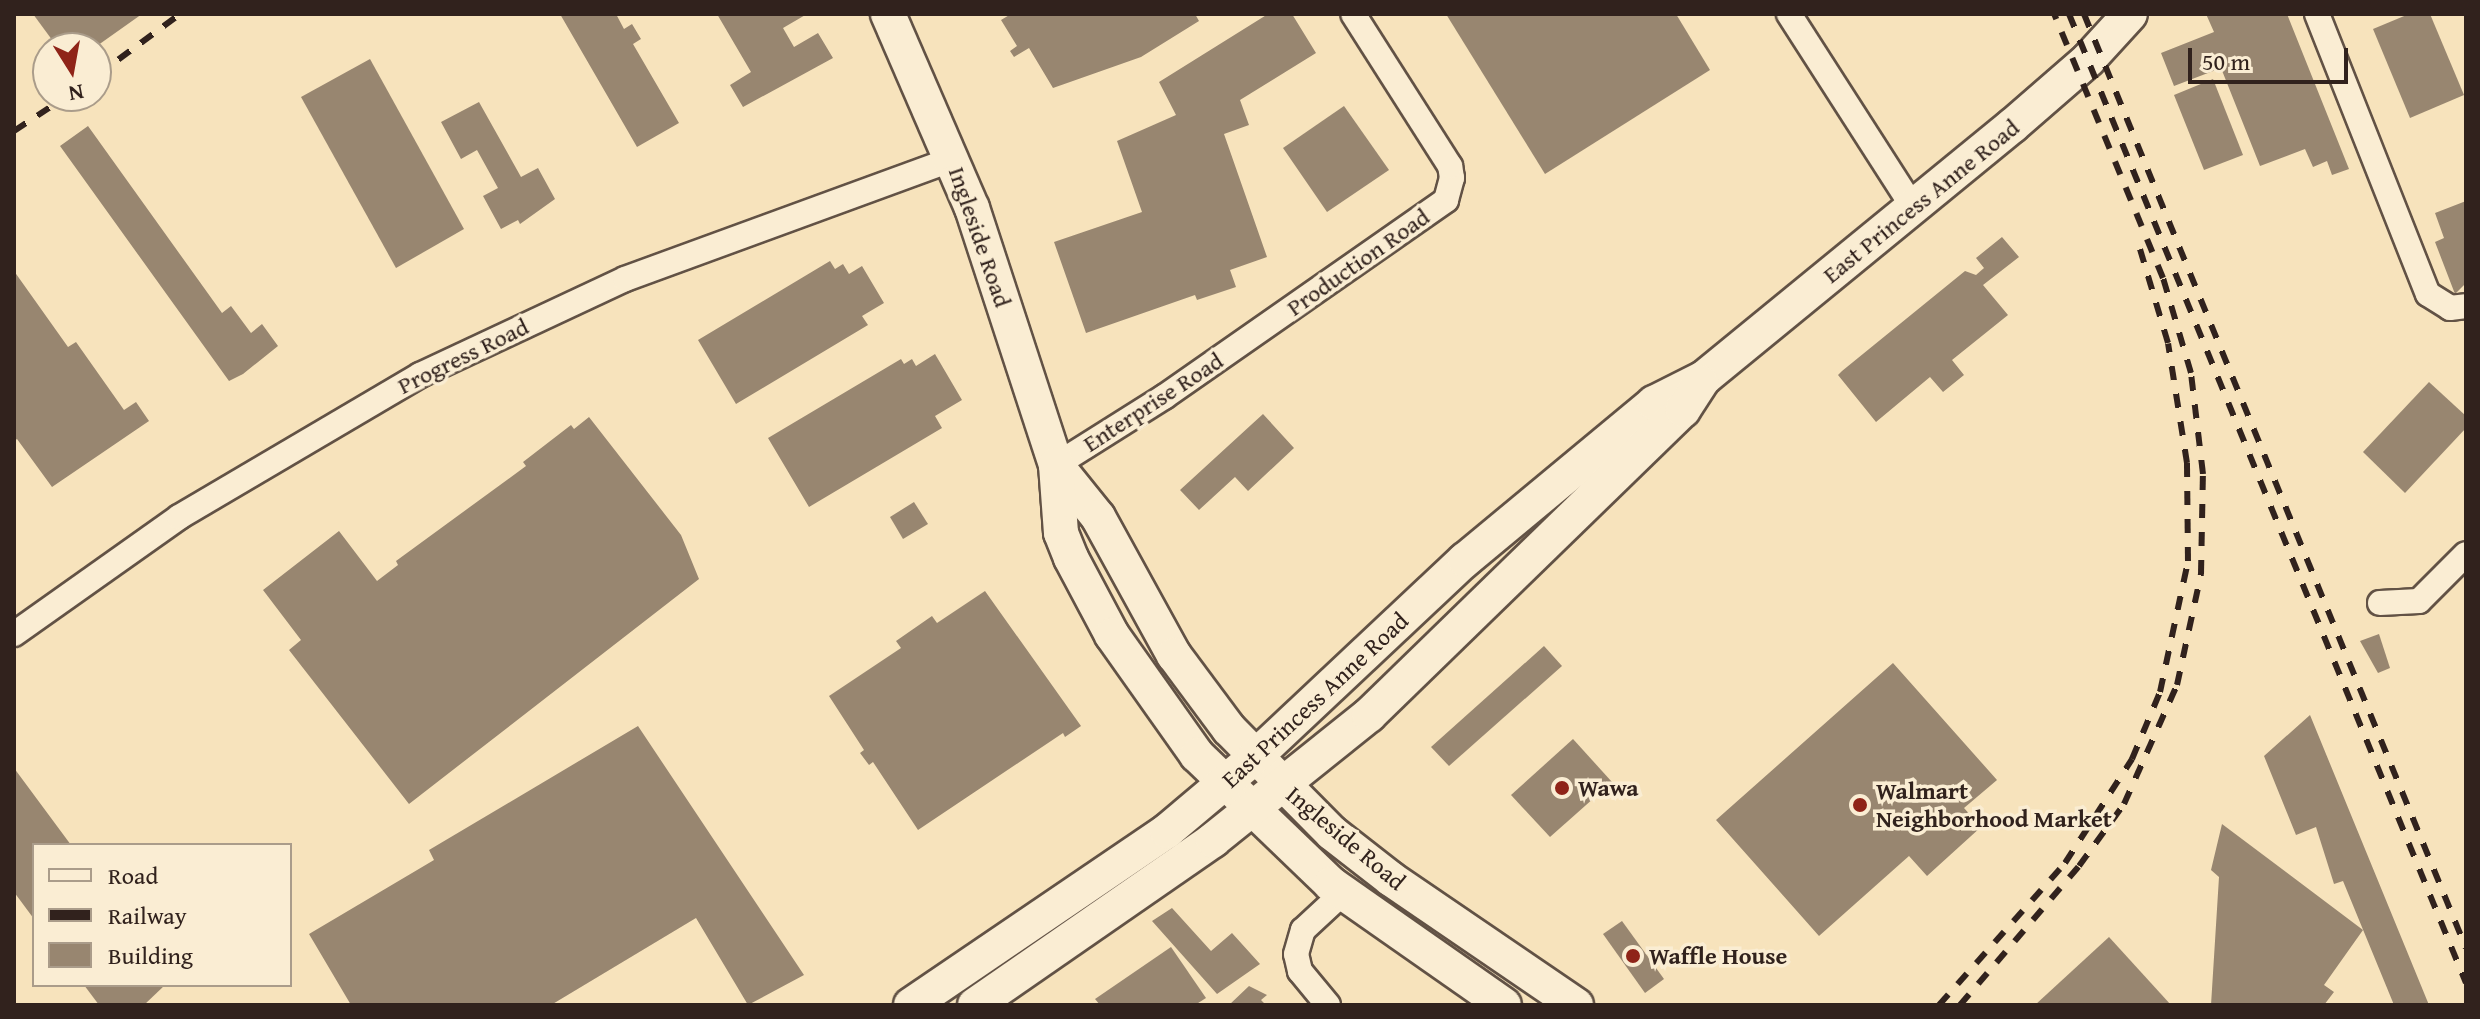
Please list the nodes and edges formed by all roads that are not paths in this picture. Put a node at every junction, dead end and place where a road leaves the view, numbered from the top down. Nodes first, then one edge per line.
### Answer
1 (888, 14) edge
2 (1353, 14) edge
3 (1789, 14) edge
4 (2130, 14) edge
5 (2317, 14) edge
6 (953, 159) junction
7 (1913, 207) junction
8 (2466, 306) edge
9 (1250, 337) joint
10 (1704, 378) junction
11 (1056, 465) junction
12 (2466, 554) edge
13 (2380, 603) dead end
14 (14, 634) edge
15 (1255, 757) junction
16 (1224, 784) junction
17 (1284, 786) junction
18 (1251, 811) junction
19 (1343, 893) junction
20 (956, 975) junction
21 (979, 1004) edge
22 (911, 1005) edge
23 (1328, 1005) edge
24 (1504, 1005) edge
25 (1576, 1005) edge

1 - 6 main road, Ingleside Road
2 - 9 street, Production Road
3 - 7 street
4 - 7 main road, East Princess Anne Road
5 - 8 street
6 - 11 main road, Ingleside Road
6 - 14 street, Progress Road
7 - 10 main road, East Princess Anne Road
9 - 11 street, Enterprise Road
10 - 15 main road, East Princess Anne Road
10 - 17 main road, East Princess Anne Road
11 - 15 main road, Ingleside Road
11 - 16 main road, Ingleside Road
12 - 13 street
15 - 16 main road, East Princess Anne Road
15 - 17 main road, Ingleside Road
16 - 18 main road, Ingleside Road
16 - 20 main road, East Princess Anne Road
17 - 18 main road, East Princess Anne Road
17 - 25 main road, Ingleside Road
18 - 19 main road, Ingleside Road
18 - 21 main road, East Princess Anne Road
19 - 23 street
19 - 24 main road, Ingleside Road
20 - 21 street
20 - 22 main road, East Princess Anne Road

